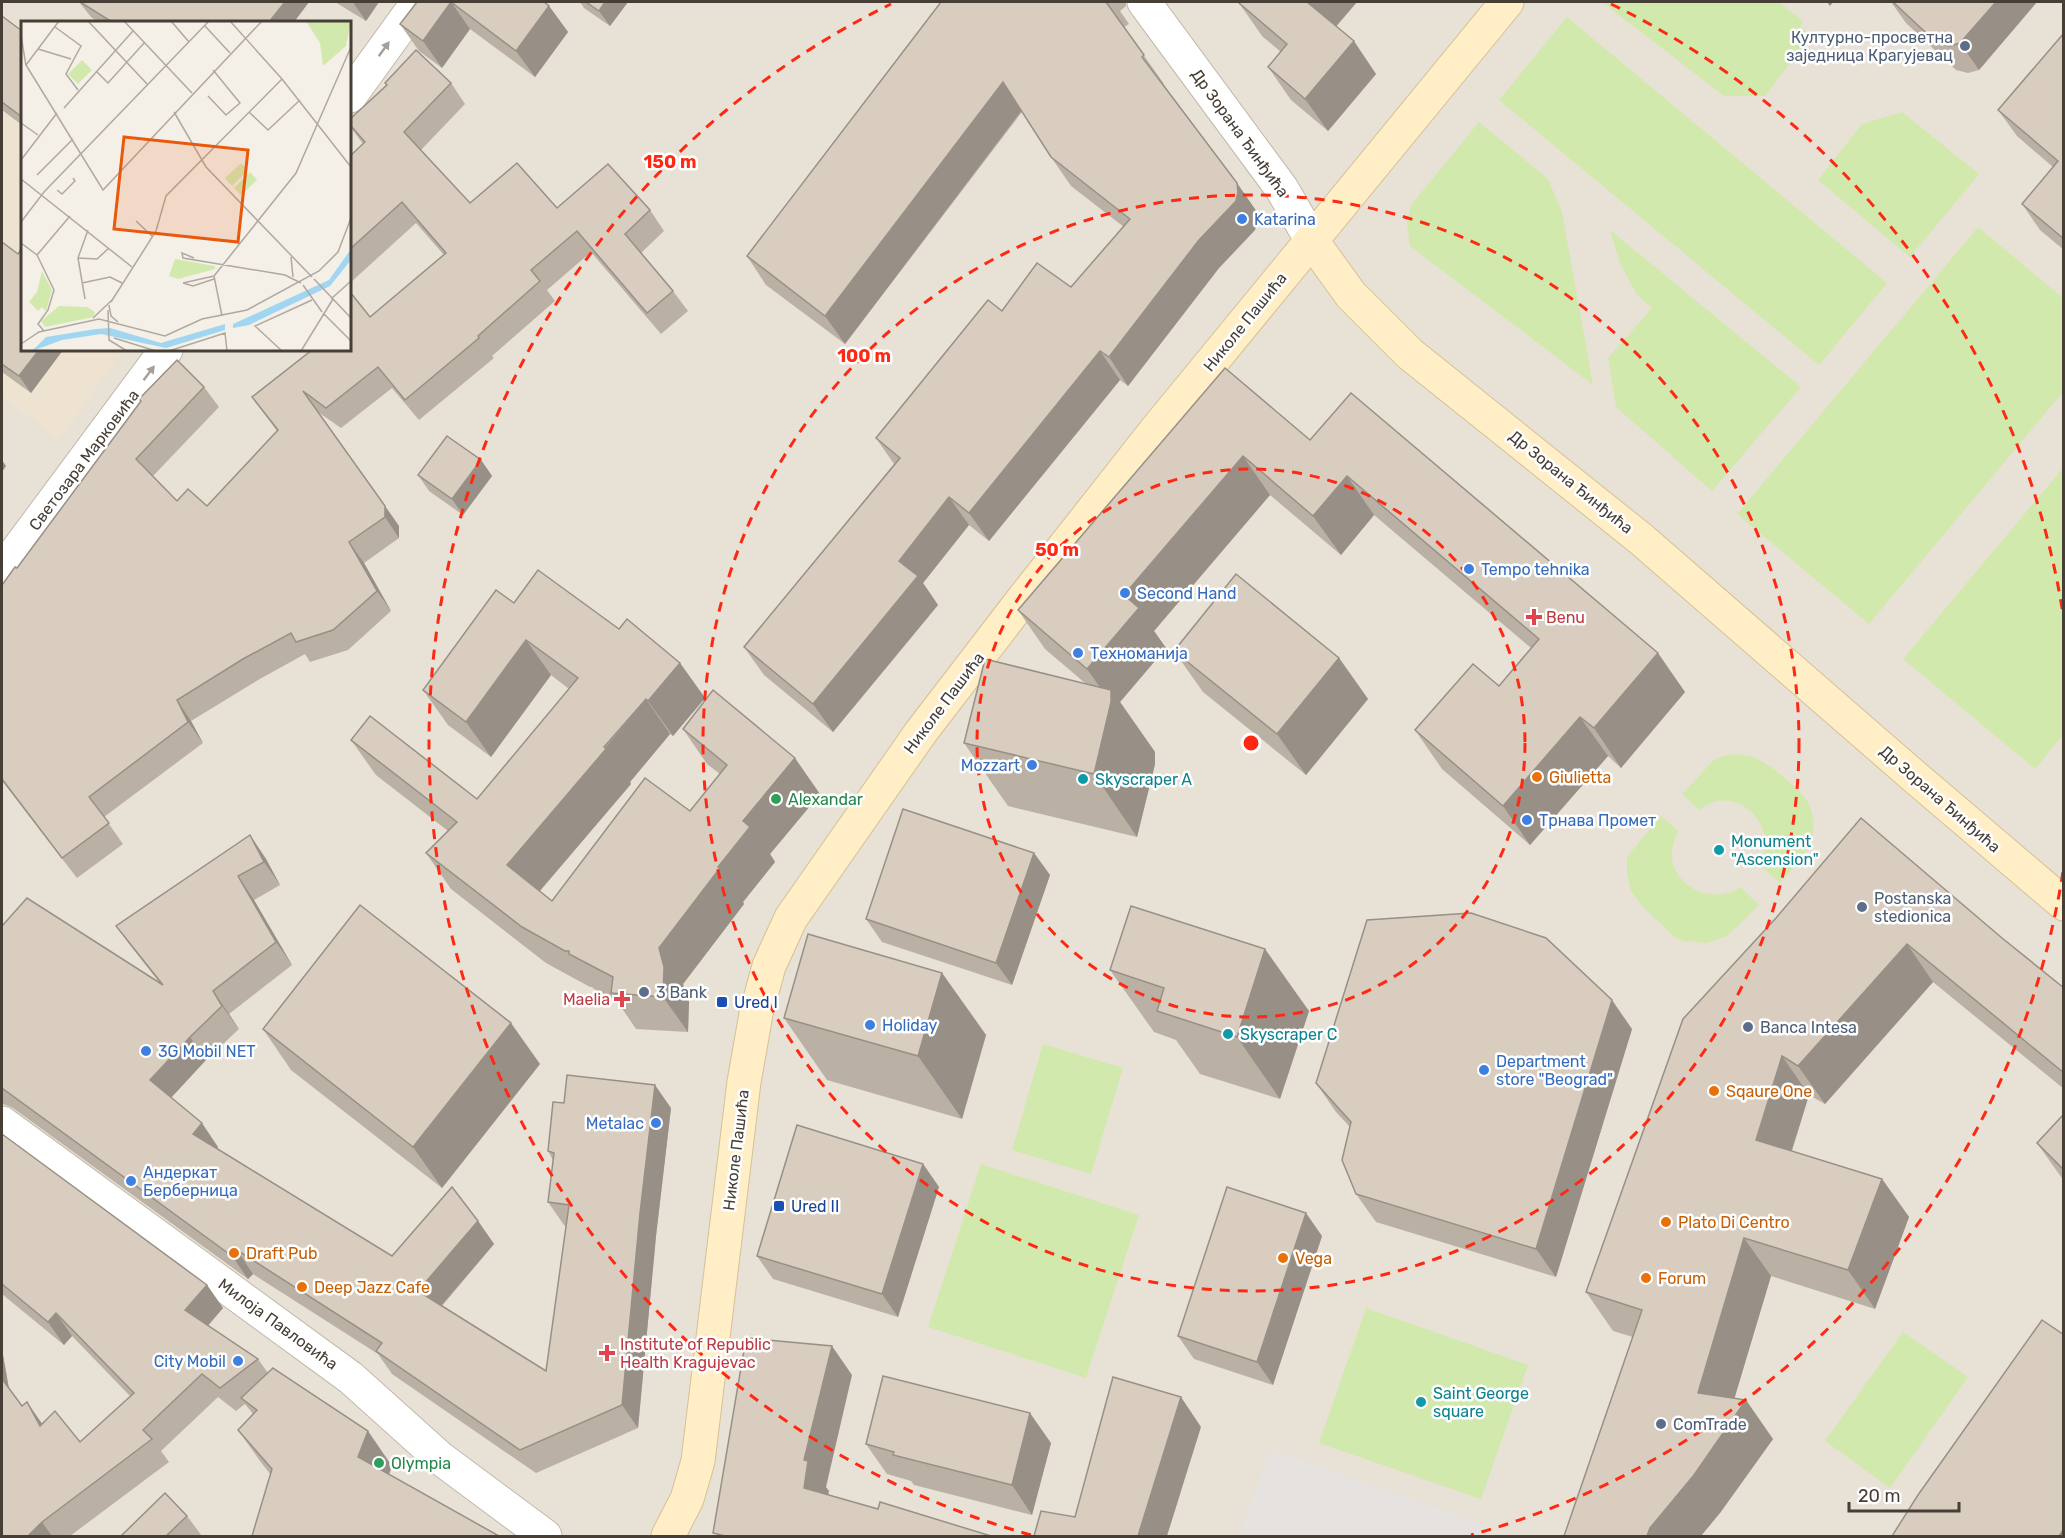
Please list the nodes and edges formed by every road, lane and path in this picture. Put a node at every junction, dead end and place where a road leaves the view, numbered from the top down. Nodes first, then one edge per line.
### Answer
1 (417, 2) edge
2 (1144, 2) edge
3 (1507, 2) edge
4 (351, 95) edge
5 (1312, 241) junction
6 (165, 351) edge
7 (2, 571) edge
8 (2064, 904) edge
9 (2, 1123) edge
10 (545, 1536) edge
11 (668, 1536) edge

4 -> 1 street
2 - 5 street, Др Зорана Ђинђића
3 - 5 street, Николе Пашића
5 - 8 street, Др Зорана Ђинђића
5 - 11 street, Николе Пашића
7 -> 6 street, Светозара Марковића
9 - 10 street, Милоја Павловића

